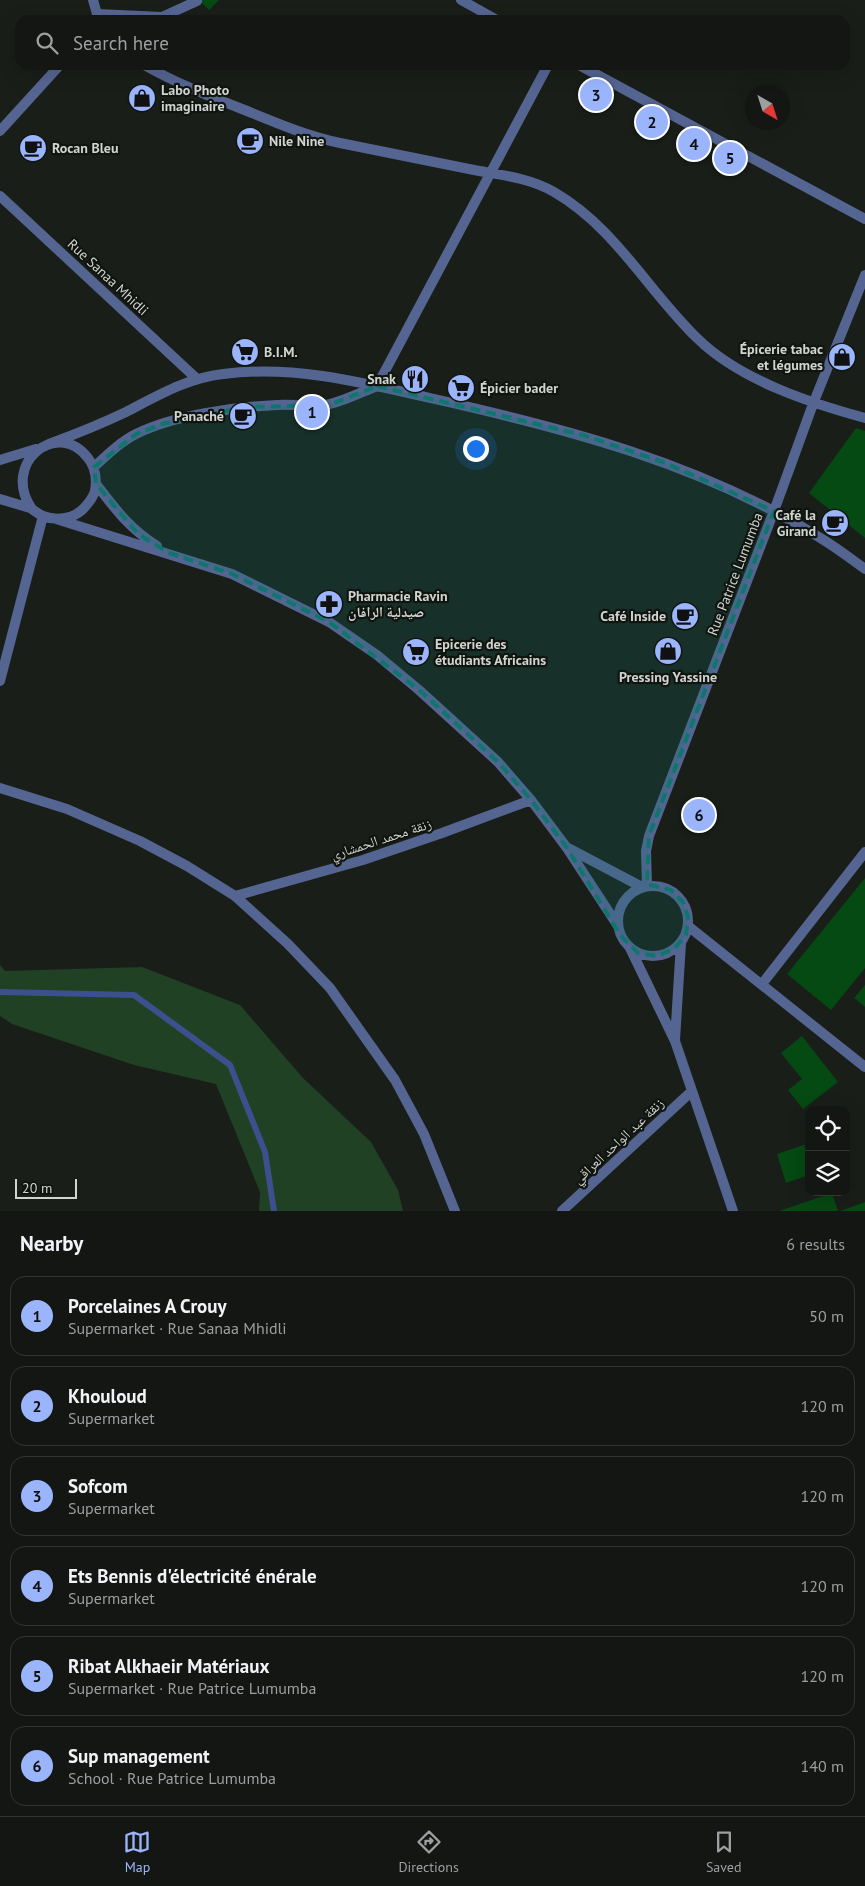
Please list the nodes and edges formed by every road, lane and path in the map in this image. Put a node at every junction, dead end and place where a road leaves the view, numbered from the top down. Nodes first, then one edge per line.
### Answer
1 (93, 0) edge
2 (462, 0) edge
3 (197, 1) edge
4 (97, 15) edge
5 (166, 15) edge
6 (488, 15) edge
7 (55, 70) edge
8 (153, 70) edge
9 (545, 70) edge
10 (587, 70) edge
11 (0, 130) edge
12 (490, 173) junction
13 (0, 196) edge
14 (865, 219) edge
15 (865, 275) edge
16 (197, 379) junction
17 (377, 386) junction
18 (813, 404) junction
19 (865, 418) edge
20 (49, 444) junction
21 (39, 447) junction
22 (0, 460) edge
23 (94, 467) junction
24 (96, 484) junction
25 (0, 500) edge
26 (32, 509) junction
27 (774, 512) junction
28 (43, 516) junction
29 (56, 519) junction
30 (169, 553) junction
31 (865, 569) edge
32 (0, 681) edge
33 (0, 788) edge
34 (531, 800) junction
35 (567, 848) junction
36 (865, 852) edge
37 (644, 887) junction
38 (236, 896) junction
39 (618, 926) junction
40 (688, 926) junction
41 (681, 943) junction
42 (630, 948) junction
43 (762, 984) junction
44 (675, 1041) junction
45 (865, 1067) edge
46 (692, 1091) junction
47 (455, 1211) edge
48 (562, 1211) edge
49 (733, 1211) edge

1 - 4 street
2 - 6 street
3 - 5 street
7 - 11 street
8 - 12 street
9 - 12 street
10 - 14 street
12 - 17 street
12 - 18 street
13 - 16 street, Rue Sanaa Mhidli
15 - 18 street, Rue Patrice Lumumba
16 - 17 street
16 - 20 street
17 - 23 street
17 - 27 street
18 - 19 street
18 - 27 street, Rue Patrice Lumumba
20 - 21 street
20 - 23 street
21 - 22 street
21 - 26 street
23 - 24 street
24 - 29 street
24 - 30 street
25 - 26 street
26 - 28 street
27 - 31 street
27 - 37 street, Rue Patrice Lumumba
28 - 29 street
28 - 32 street
29 - 30 street
30 - 34 street
33 - 38 street
34 - 35 street
34 - 38 street, زنقة محمد الحمشاري
35 - 37 street
35 - 39 street
36 - 43 street
37 - 39 street
37 - 40 street
38 - 47 street
39 - 42 street
40 - 41 street
40 - 43 street
41 - 42 street
41 - 44 street
42 - 44 street
43 - 45 street
44 - 46 street
46 - 48 street, زنقة عبد الواحد العراقي
46 - 49 street

